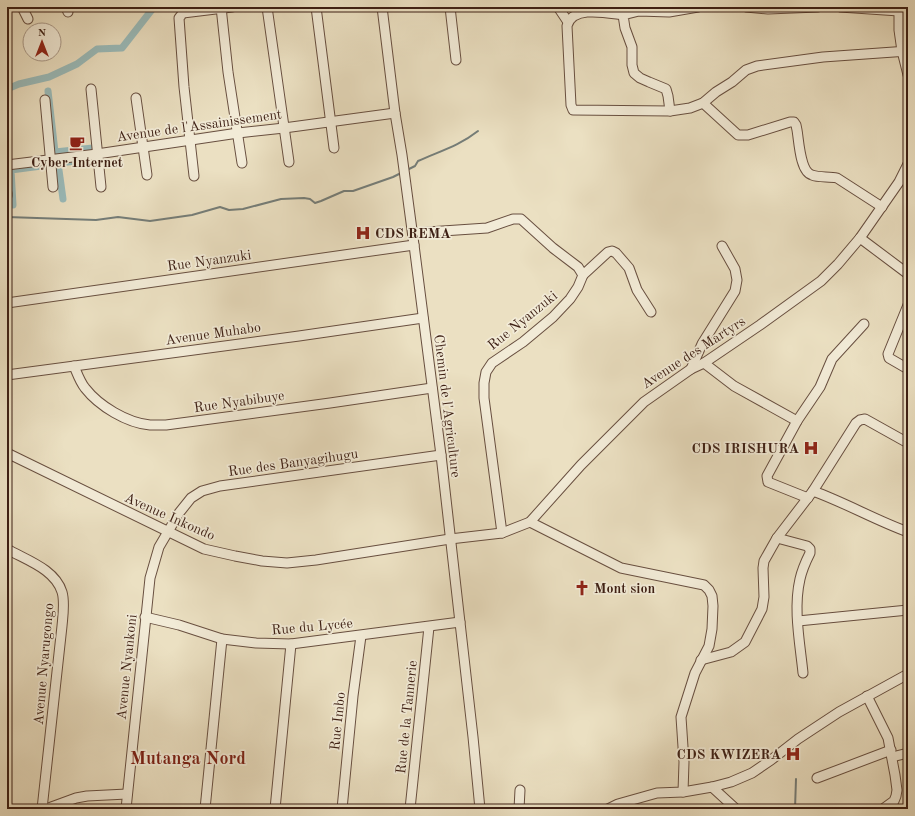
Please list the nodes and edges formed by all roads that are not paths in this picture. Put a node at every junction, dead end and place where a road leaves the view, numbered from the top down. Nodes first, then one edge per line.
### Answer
1 (22, 7) edge
2 (232, 7) edge
3 (267, 7) edge
4 (316, 7) edge
5 (382, 7) edge
6 (450, 7) edge
7 (558, 7) edge
8 (698, 7) edge
9 (746, 7) edge
10 (818, 7) edge
11 (840, 7) edge
12 (221, 8) edge
13 (899, 9) edge
14 (623, 11) edge
15 (28, 19) dead end
16 (568, 22) junction
17 (905, 51) edge
18 (456, 60) dead end
19 (908, 75) edge
20 (91, 89) dead end
21 (136, 98) dead end
22 (45, 100) dead end
23 (703, 103) junction
24 (670, 112) junction
25 (395, 113) junction
26 (330, 122) junction
27 (284, 128) junction
28 (238, 133) junction
29 (190, 140) junction
30 (142, 147) junction
31 (334, 148) dead end
32 (97, 154) junction
33 (51, 159) junction
34 (288, 162) dead end
35 (242, 163) dead end
36 (908, 164) edge
37 (7, 165) edge
38 (147, 175) dead end
39 (194, 176) dead end
40 (53, 187) dead end
41 (101, 187) dead end
42 (7, 193) edge
43 (7, 196) edge
44 (882, 207) junction
45 (413, 233) junction
46 (860, 238) junction
47 (414, 245) junction
48 (722, 246) dead end
49 (908, 274) edge
50 (583, 275) junction
51 (7, 303) edge
52 (908, 305) edge
53 (651, 312) dead end
54 (423, 318) junction
55 (864, 324) dead end
56 (704, 363) junction
57 (74, 366) junction
58 (690, 369) junction
59 (908, 369) edge
60 (7, 375) edge
61 (432, 388) junction
62 (798, 421) junction
63 (908, 443) edge
64 (7, 453) edge
65 (440, 455) junction
66 (810, 494) junction
67 (530, 522) junction
68 (168, 531) junction
69 (908, 532) edge
70 (502, 533) junction
71 (777, 538) junction
72 (450, 539) junction
73 (7, 549) edge
74 (908, 610) edge
75 (145, 617) junction
76 (798, 621) junction
77 (460, 622) junction
78 (429, 627) junction
79 (361, 636) junction
80 (222, 639) junction
81 (291, 644) junction
82 (701, 660) junction
83 (803, 673) dead end
84 (908, 674) edge
85 (867, 696) junction
86 (892, 753) junction
87 (908, 753) edge
88 (817, 778) dead end
89 (712, 787) junction
90 (520, 790) dead end
91 (683, 792) junction
92 (127, 794) junction
93 (42, 809) edge
94 (46, 809) edge
95 (126, 809) edge
96 (205, 809) edge
97 (275, 809) edge
98 (342, 809) edge
99 (410, 809) edge
100 (480, 809) edge
101 (519, 809) edge
102 (608, 809) edge
103 (736, 809) edge
104 (883, 809) edge

1 - 15 street
2 - 12 street
3 - 27 street
4 - 26 street
5 - 25 street, Chemin de l'Agriculture
6 - 18 street
7 - 16 street
8 - 14 street
9 - 10 street
11 - 13 street
12 - 28 street
12 - 29 street
13 - 17 street
14 - 16 street
14 - 24 street
16 - 24 street
17 - 19 street
17 - 23 street
20 - 32 street
21 - 30 street
22 - 33 street
23 - 24 street
23 - 44 street
25 - 26 street, Avenue de l'Assainissement
25 - 45 street, Chemin de l'Agriculture
26 - 27 street, Avenue de l'Assainissement
26 - 31 street
27 - 28 street, Avenue de l'Assainissement
27 - 34 street
28 - 29 street, Avenue de l'Assainissement
28 - 35 street
29 - 30 street, Avenue de l'Assainissement
29 - 39 street
30 - 32 street, Avenue de l'Assainissement
30 - 38 street
32 - 33 street, Avenue de l'Assainissement
32 - 41 street
33 - 37 street, Avenue de l'Assainissement
33 - 40 street
36 - 44 street, Avenue des Martyrs
42 - 43 street
44 - 46 street, Avenue des Martyrs
45 - 47 street, Chemin de l'Agriculture
45 - 50 street
46 - 49 street
46 - 56 street, Avenue des Martyrs
47 - 51 street, Rue Nyanzuki
47 - 54 street, Chemin de l'Agriculture
48 - 58 street
50 - 53 street
50 - 70 street, Rue Nyanzuki
52 - 59 street
54 - 57 street, Avenue Muhabo
54 - 61 street, Chemin de l'Agriculture
55 - 62 street
56 - 58 street, Avenue des Martyrs
56 - 62 street
57 - 60 street, Avenue Muhabo
57 - 61 street, Rue Nyabibuye
58 - 67 street, Avenue des Martyrs
61 - 65 street, Chemin de l'Agriculture
62 - 66 street
63 - 66 street
64 - 68 street, Avenue Inkondo
65 - 68 street, Rue des Banyagihugu
65 - 72 street, Chemin de l'Agriculture
66 - 69 street
66 - 71 street
67 - 70 street, Avenue des Martyrs
67 - 82 street
68 - 72 street, Avenue Inkondo
68 - 75 street, Avenue Nyankoni
70 - 72 street, Avenue des Martyrs
71 - 76 street
71 - 82 street
72 - 77 street, Chemin de l'Agriculture
73 - 93 street, Avenue Nyarugongo
74 - 76 street
75 - 80 street, Rue du Lycée
75 - 92 street, Avenue Nyankoni
76 - 83 street
77 - 78 street, Rue du Lycée
77 - 100 street, Chemin de l'Agriculture
78 - 79 street, Rue du Lycée
78 - 99 street, Rue de la Tannerie
79 - 81 street, Rue du Lycée
79 - 98 street, Rue Imbo
80 - 81 street, Rue du Lycée
80 - 96 street
81 - 97 street
82 - 91 street
84 - 85 street
85 - 86 street
85 - 89 street
86 - 87 street
86 - 88 street
86 - 104 street
89 - 91 street
89 - 103 street
90 - 101 street
91 - 102 street
92 - 94 street
92 - 95 street, Avenue Nyankoni

